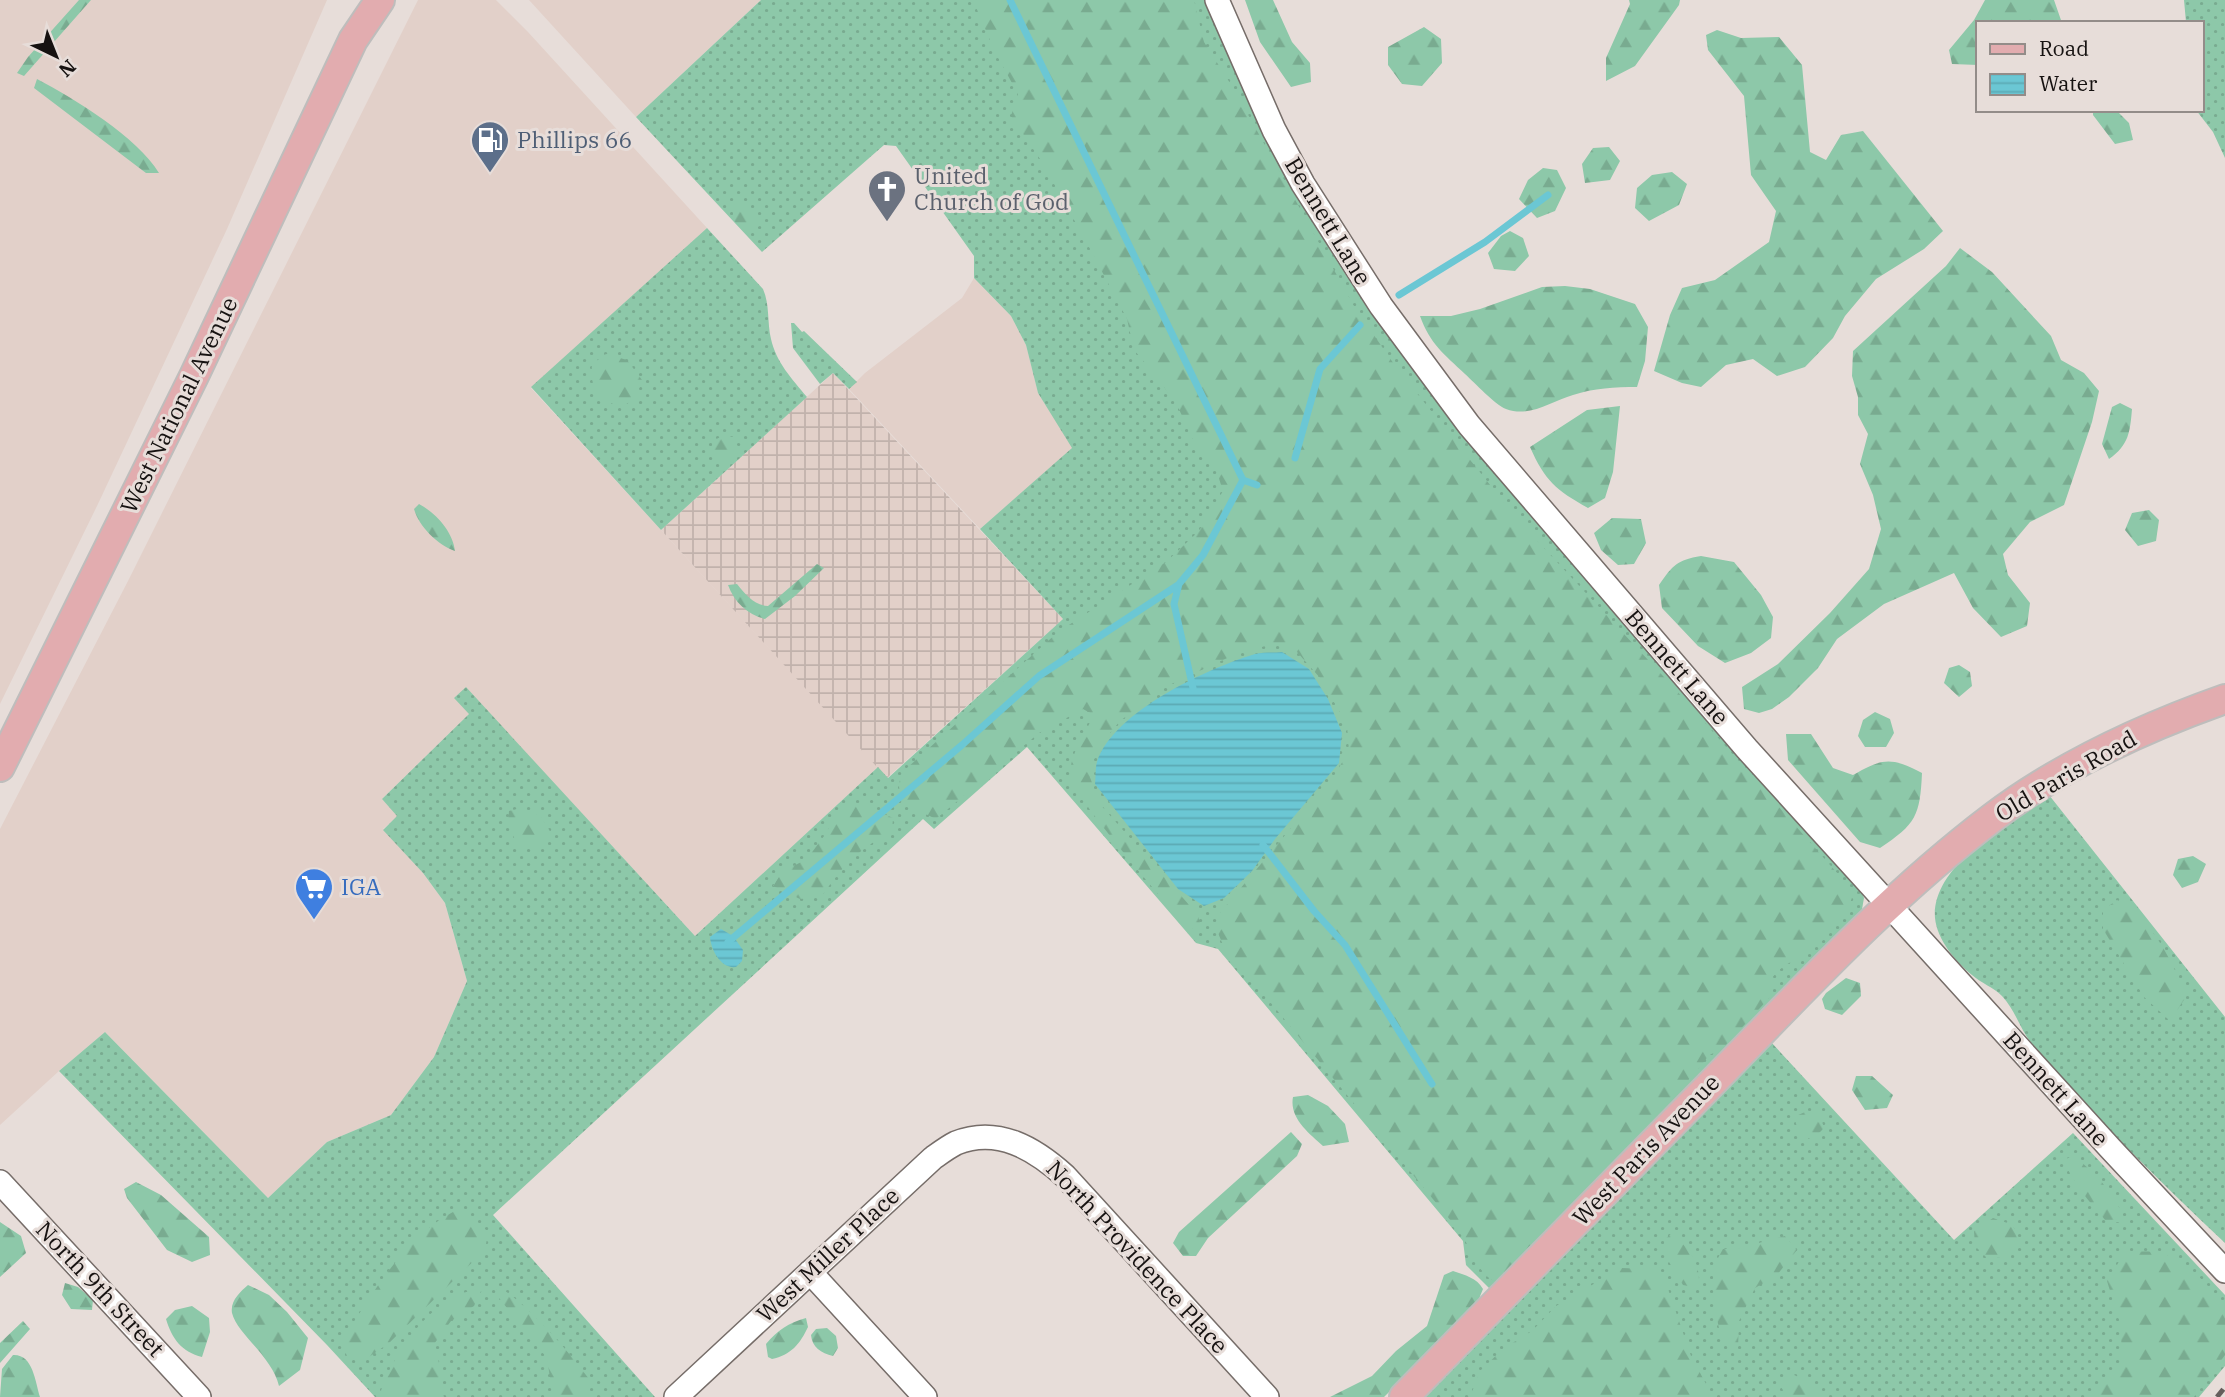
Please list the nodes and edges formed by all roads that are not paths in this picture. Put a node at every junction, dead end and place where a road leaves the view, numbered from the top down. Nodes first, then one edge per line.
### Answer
1 (362, 0) edge
2 (380, 0) edge
3 (1216, 0) edge
4 (352, 40) junction
5 (2225, 699) edge
6 (0, 767) edge
7 (1890, 905) junction
8 (994, 1139) joint
9 (0, 1182) edge
10 (2217, 1262) edge
11 (810, 1272) junction
12 (197, 1396) edge
13 (676, 1397) edge
14 (925, 1397) edge
15 (1268, 1397) edge
16 (1404, 1397) edge

1 - 4 main road, West National Avenue
2 - 4 main road, West National Avenue
3 - 7 street, Bennett Lane
4 - 6 main road, West National Avenue
5 - 7 main road, Old Paris Road
7 - 10 street, Bennett Lane
7 - 16 main road, West Paris Avenue
8 - 11 street, West Miller Place
8 - 15 street, North Providence Place
9 - 12 street, North 9th Street
11 - 13 street, West Miller Place
11 - 14 street

